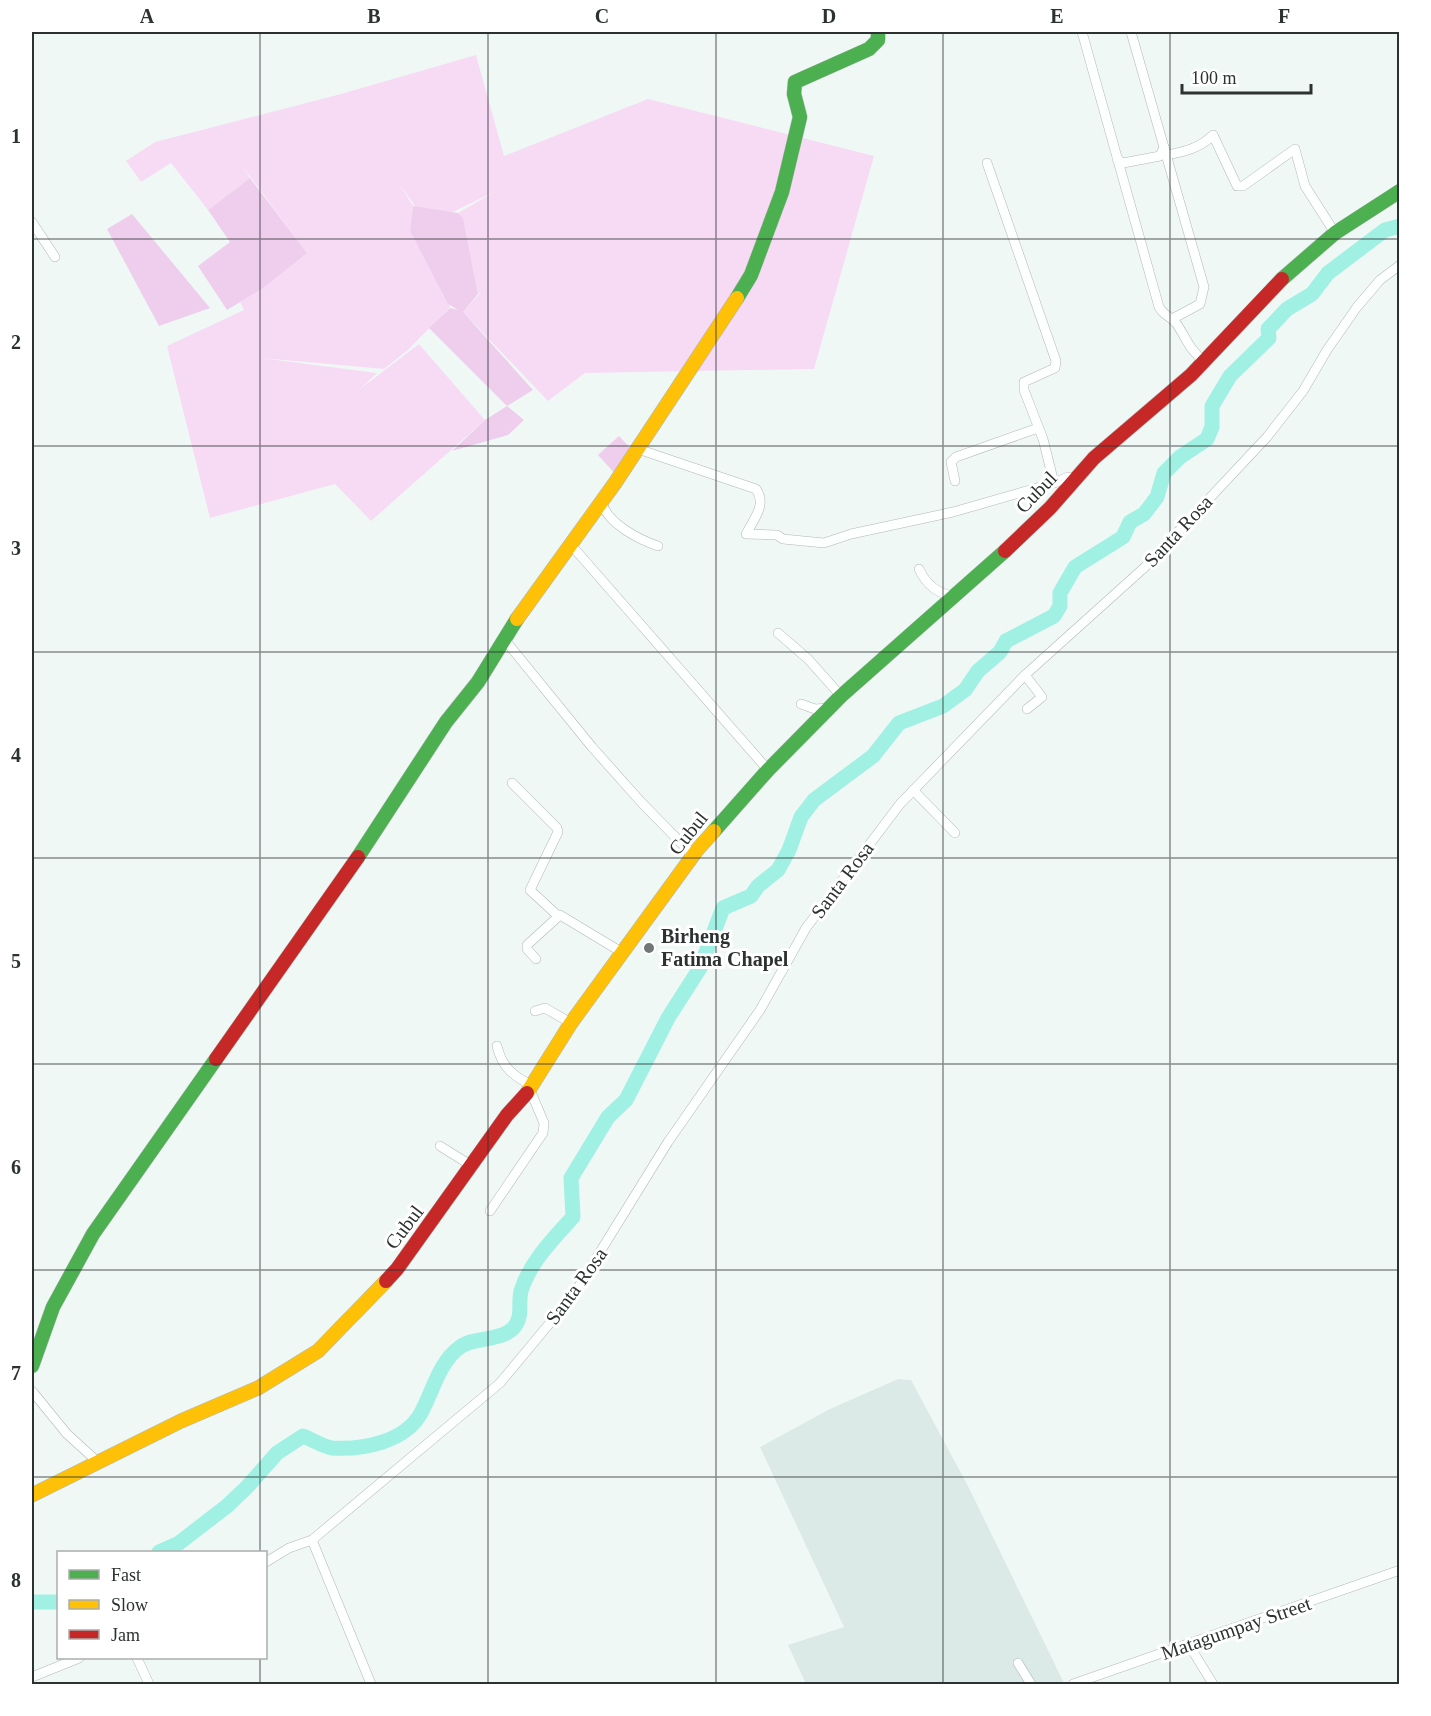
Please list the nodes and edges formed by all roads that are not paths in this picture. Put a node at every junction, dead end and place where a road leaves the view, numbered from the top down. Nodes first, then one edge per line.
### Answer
1 (878, 32) edge
2 (1082, 32) edge
3 (1131, 32) edge
4 (1165, 151) junction
5 (1117, 159) junction
6 (987, 163) dead end
7 (1400, 191) edge
8 (32, 222) edge
9 (1335, 233) junction
10 (56, 257) dead end
11 (1400, 265) edge
12 (1172, 318) junction
13 (1204, 362) junction
14 (1038, 428) junction
15 (638, 449) junction
16 (955, 481) dead end
17 (1054, 483) junction
18 (1072, 483) junction
19 (602, 502) junction
20 (572, 546) junction
21 (658, 546) dead end
22 (919, 569) dead end
23 (954, 596) junction
24 (778, 633) dead end
25 (504, 639) junction
26 (1026, 675) junction
27 (841, 696) junction
28 (801, 704) dead end
29 (829, 708) junction
30 (1028, 709) dead end
31 (768, 770) junction
32 (512, 783) dead end
33 (913, 790) junction
34 (955, 833) dead end
35 (697, 850) junction
36 (558, 916) junction
37 (623, 953) junction
38 (536, 959) dead end
39 (535, 1011) dead end
40 (572, 1023) junction
41 (497, 1046) dead end
42 (531, 1088) junction
43 (440, 1146) dead end
44 (472, 1166) junction
45 (490, 1211) dead end
46 (32, 1366) edge
47 (32, 1391) edge
48 (99, 1463) junction
49 (32, 1495) edge
50 (312, 1540) junction
51 (267, 1561) edge
52 (1400, 1570) edge
53 (1189, 1645) junction
54 (77, 1659) edge
55 (137, 1659) edge
56 (1018, 1663) dead end
57 (32, 1677) edge
58 (149, 1684) edge
59 (371, 1684) edge
60 (1031, 1684) edge
61 (1073, 1684) edge
62 (1213, 1684) edge

1 - 15 street
2 - 5 street
3 - 4 street
4 - 5 street
4 - 9 street
4 - 12 street
5 - 12 street
6 - 14 street
7 - 9 street, Cubul
8 - 10 street
9 - 13 street, Cubul
11 - 26 street, Santa Rosa
12 - 13 street
13 - 18 street, Cubul
14 - 16 street
14 - 17 street
15 - 17 street
15 - 19 street
17 - 18 street
18 - 23 street, Cubul
19 - 20 street
19 - 21 street
20 - 25 street
20 - 31 street
22 - 23 street
23 - 27 street, Cubul
24 - 27 street
25 - 35 street
25 - 46 street
26 - 30 street
26 - 33 street, Santa Rosa
27 - 29 street, Cubul
28 - 29 street
29 - 31 street, Cubul
31 - 35 street, Cubul
32 - 36 street
33 - 34 street
33 - 50 street, Santa Rosa
35 - 37 street, Cubul
36 - 37 street
36 - 38 street
37 - 40 street, Cubul
39 - 40 street
40 - 42 street, Cubul
41 - 42 street
42 - 44 street, Cubul
42 - 45 street
43 - 44 street
44 - 48 street, Cubul
47 - 48 street
48 - 49 street, Cubul
50 - 51 street, Santa Rosa
50 - 59 street
52 - 53 street, Matagumpay Street
53 - 61 street, Matagumpay Street
53 - 62 street
54 - 57 street
55 - 58 street
56 - 60 street

